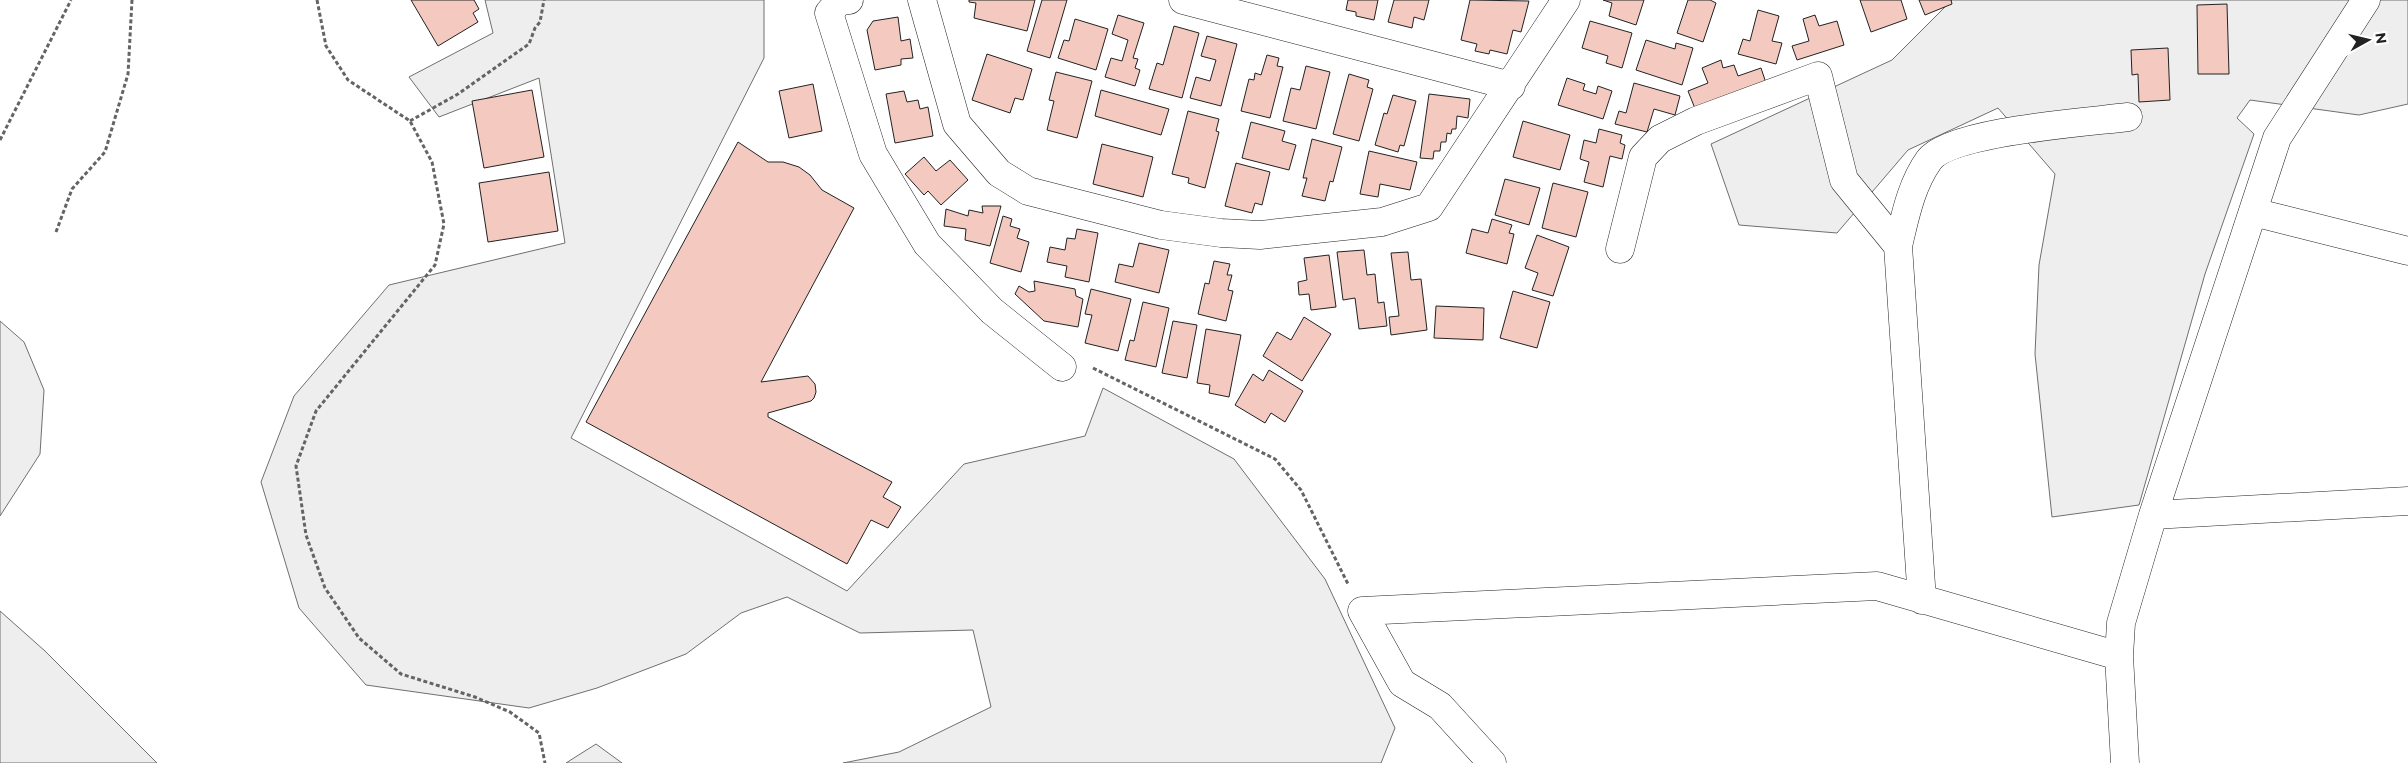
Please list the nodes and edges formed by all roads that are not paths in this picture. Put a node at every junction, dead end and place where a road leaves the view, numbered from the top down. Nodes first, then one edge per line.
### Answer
1 (849, 0) edge
2 (922, 0) edge
3 (1183, 0) edge
4 (1566, 0) edge
5 (2366, 0) edge
6 (1511, 86) junction
7 (2128, 117) dead end
8 (2253, 212) junction
9 (1898, 246) junction
10 (1620, 249) dead end
11 (2408, 251) edge
12 (1062, 367) road end
13 (2408, 501) edge
14 (2152, 515) junction
15 (1922, 600) junction
16 (2119, 656) junction
17 (1492, 763) edge
18 (2125, 763) edge

1 - 12 street
2 - 6 street
3 - 6 street
4 - 6 street
5 - 8 street
7 - 9 street
8 - 11 street
8 - 14 street
9 - 10 street
9 - 15 street
13 - 14 street
14 - 16 street
15 - 16 street
15 - 17 street
16 - 18 street

